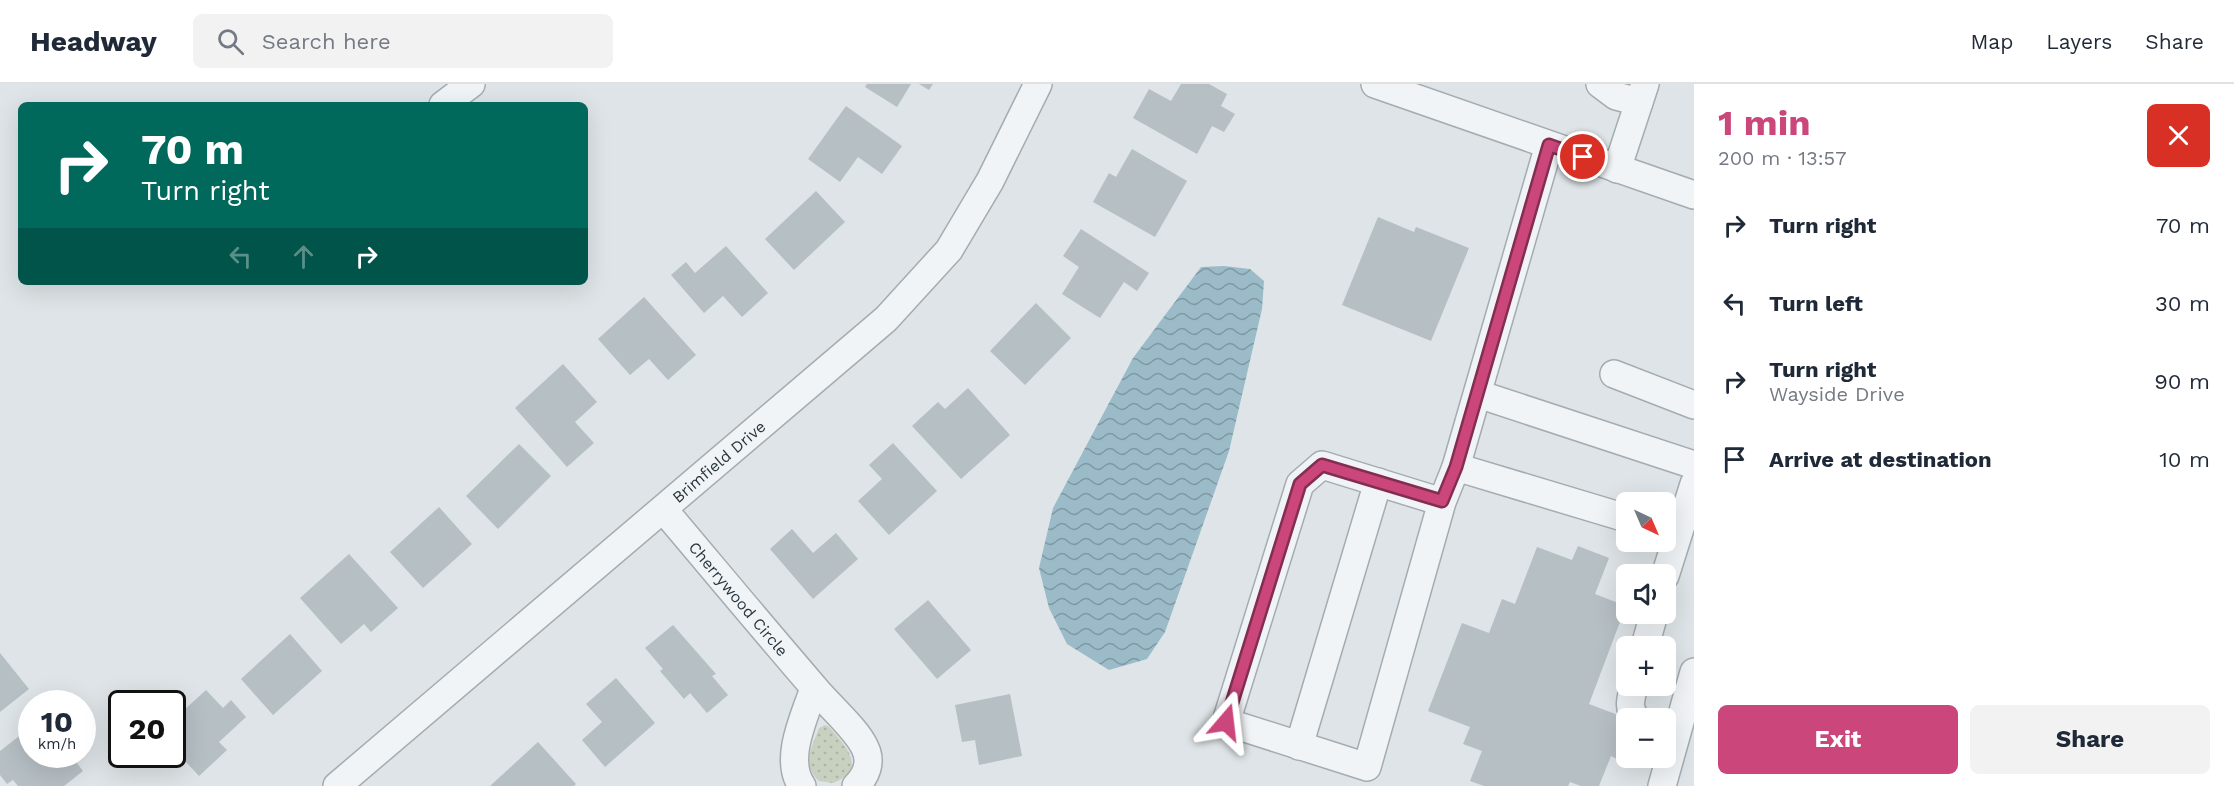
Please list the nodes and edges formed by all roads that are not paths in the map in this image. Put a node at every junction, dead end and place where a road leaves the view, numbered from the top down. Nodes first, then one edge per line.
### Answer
1 (471, 84) edge
2 (1038, 84) edge
3 (1375, 84) edge
4 (1600, 84) edge
5 (1406, 89) edge
6 (1642, 93) edge
7 (448, 102) edge
8 (1549, 145) junction
9 (1617, 169) junction
10 (1694, 195) edge
11 (1614, 374) dead end
12 (1478, 394) junction
13 (1694, 405) edge
14 (1694, 465) edge
15 (1456, 467) junction
16 (1378, 482) junction
17 (1694, 484) edge
18 (1442, 501) junction
19 (664, 510) junction
20 (1616, 515) edge
21 (1676, 521) edge
22 (1694, 672) edge
23 (814, 688) junction
24 (1678, 738) edge
25 (1299, 746) junction
26 (337, 786) edge
27 (802, 786) edge
28 (856, 786) edge
29 (1662, 786) edge

1 - 7 street
2 - 19 street, Brimfield Drive
3 - 5 street
4 - 6 street
5 - 8 street
6 - 9 street
8 - 9 street
8 - 12 street
9 - 10 street
11 - 13 street
12 - 14 street
12 - 15 street
15 - 18 street
15 - 20 street
16 - 18 street
16 - 25 street
16 - 25 street
17 - 21 street
18 - 25 street
19 - 23 street, Cherrywood Circle
19 - 26 street, Brimfield Drive
22 - 24 street
23 - 27 street
23 - 28 street, Cherrywood Circle
24 - 29 street

